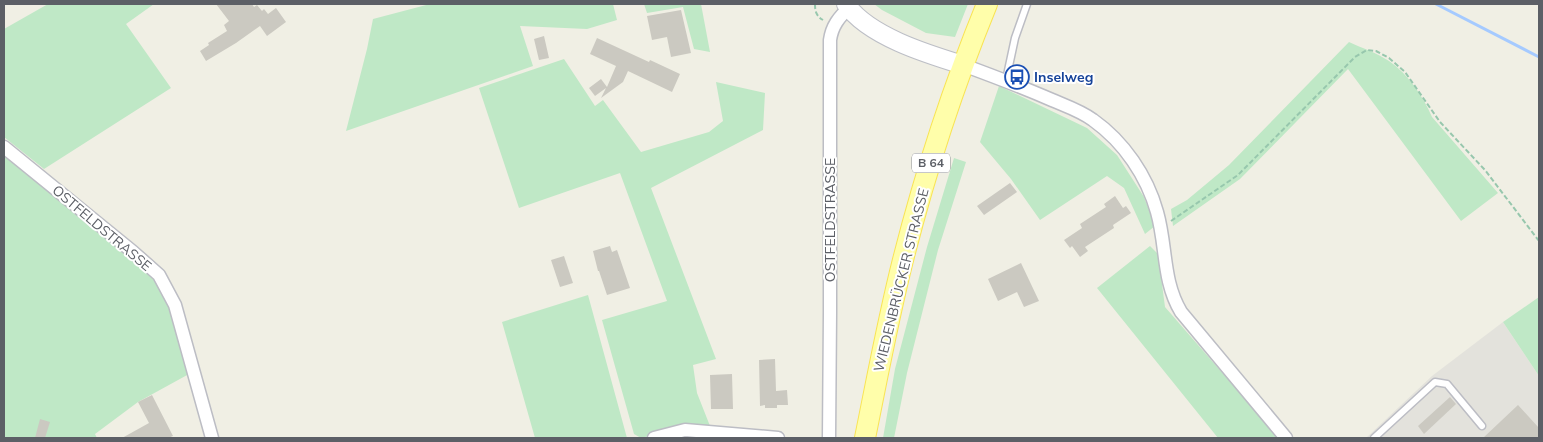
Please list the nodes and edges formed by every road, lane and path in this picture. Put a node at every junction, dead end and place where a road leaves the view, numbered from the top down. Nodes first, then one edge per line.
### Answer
1 (815, 4) edge
2 (987, 4) edge
3 (1027, 4) edge
4 (848, 6) edge
5 (834, 26) junction
6 (963, 66) junction
7 (1006, 80) junction
8 (4, 147) edge
9 (1161, 228) junction
10 (1539, 241) edge
11 (1482, 426) dead end
12 (212, 438) edge
13 (654, 438) edge
14 (778, 438) edge
15 (829, 438) edge
16 (865, 438) edge
17 (1286, 438) edge
18 (1374, 438) edge

1 - 5 path
2 - 6 main road, WIEDENBRÜCKER STRASSE / B 64
3 - 7 lane
4 - 5 street
4 - 6 main road
5 - 15 street, OSTFELDSTRASSE
6 - 7 street
6 - 16 main road, WIEDENBRÜCKER STRASSE / B 64
7 - 9 street
8 - 12 street, OSTFELDSTRASSE
9 - 10 path
9 - 17 street
11 - 18 lane
13 - 14 street

